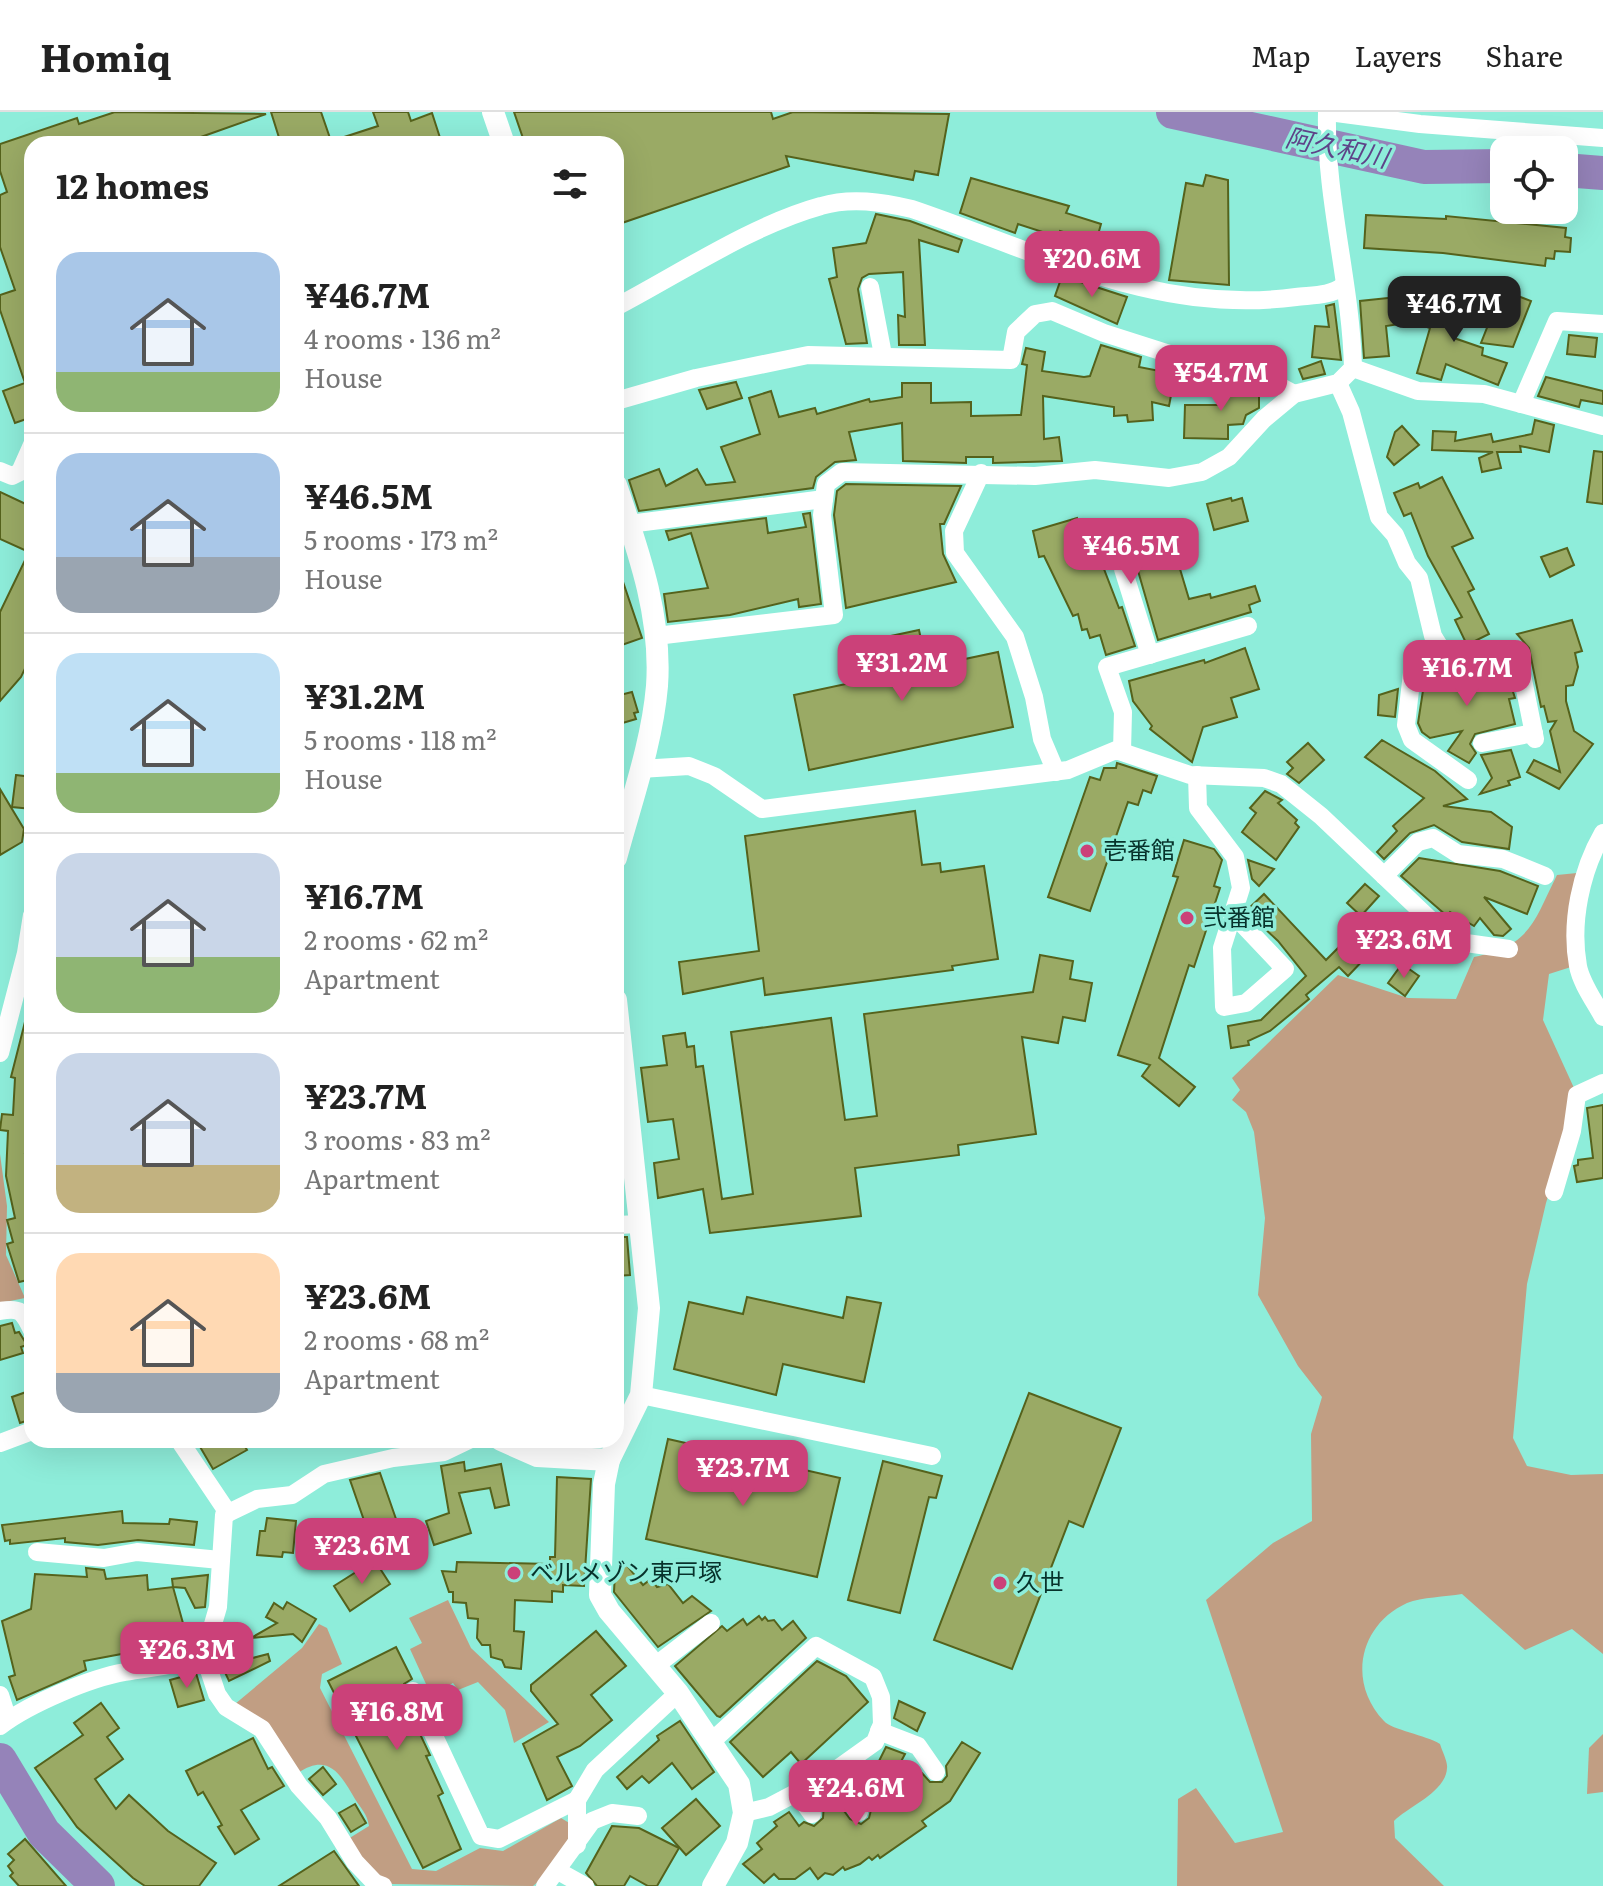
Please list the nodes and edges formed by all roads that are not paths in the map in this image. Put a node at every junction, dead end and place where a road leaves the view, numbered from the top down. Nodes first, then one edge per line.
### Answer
1 (493, 112) edge
2 (1328, 116) edge
3 (501, 136) edge
4 (1603, 138) edge
5 (1343, 286) junction
6 (870, 287) dead end
7 (624, 303) edge
8 (1603, 324) edge
9 (883, 355) junction
10 (1353, 368) junction
11 (1338, 383) junction
12 (1294, 394) junction
13 (624, 399) edge
14 (1521, 404) junction
15 (1603, 426) edge
16 (24, 463) edge
17 (0, 471) edge
18 (981, 473) junction
19 (824, 499) junction
20 (624, 509) edge
21 (629, 524) junction
22 (1123, 569) dead end
23 (1248, 626) dead end
24 (656, 636) junction
25 (1150, 655) junction
26 (1451, 665) junction
27 (1482, 743) dead end
28 (1122, 751) junction
29 (640, 769) junction
30 (1056, 772) junction
31 (1197, 775) junction
32 (1468, 780) dead end
33 (624, 828) edge
34 (1603, 833) edge
35 (1384, 876) junction
36 (1545, 876) dead end
37 (1234, 915) junction
38 (1509, 949) dead end
39 (24, 961) edge
40 (1603, 1017) edge
41 (0, 1053) edge
42 (624, 1075) edge
43 (1603, 1083) edge
44 (1554, 1192) dead end
45 (640, 1224) junction
46 (624, 1225) edge
47 (0, 1311) edge
48 (24, 1315) edge
49 (641, 1395) junction
50 (624, 1423) edge
51 (24, 1434) edge
52 (0, 1443) edge
53 (184, 1448) edge
54 (452, 1448) edge
55 (519, 1448) edge
56 (613, 1448) edge
57 (932, 1456) dead end
58 (609, 1460) junction
59 (228, 1513) junction
60 (37, 1552) dead end
61 (220, 1560) junction
62 (711, 1623) dead end
63 (204, 1655) junction
64 (655, 1666) junction
65 (413, 1691) dead end
66 (678, 1693) junction
67 (0, 1695) edge
68 (3, 1723) edge
69 (879, 1731) junction
70 (711, 1742) junction
71 (936, 1772) dead end
72 (832, 1773) junction
73 (796, 1792) junction
74 (577, 1800) junction
75 (859, 1812) dead end
76 (744, 1813) junction
77 (812, 1814) dead end
78 (638, 1816) dead end
79 (577, 1845) junction
80 (558, 1871) junction
81 (376, 1885) edge
82 (545, 1886) edge
83 (585, 1886) edge
84 (713, 1886) edge

1 - 3 street
2 - 4 street
2 - 5 street
5 - 7 street
5 - 10 street
6 - 9 street
8 - 14 street
9 - 12 street
9 - 13 street
10 - 11 street
10 - 14 street
11 - 12 street
11 - 26 street
12 - 18 street
14 - 15 street
16 - 17 street
18 - 19 street
18 - 30 street
19 - 21 street
19 - 24 street
20 - 21 street
21 - 24 street
22 - 25 street
23 - 25 street
24 - 29 street
25 - 28 street
26 - 27 street
26 - 32 street
28 - 30 street
28 - 31 street
29 - 30 street
29 - 33 street
31 - 35 street
31 - 37 street
34 - 40 street
35 - 36 street
35 - 38 street
37 - 37 street
39 - 41 street
42 - 45 street
43 - 44 street
45 - 46 street
45 - 49 street
47 - 48 street
49 - 50 street
49 - 57 street
51 - 52 street
53 - 59 street
54 - 59 street
55 - 58 street
56 - 58 street
58 - 64 street
59 - 61 street
60 - 61 street
61 - 63 street
62 - 64 street
63 - 68 street
63 - 81 street
64 - 66 street
65 - 74 street
66 - 70 street
66 - 74 street
67 - 68 street
69 - 70 street
69 - 71 street
69 - 72 street
70 - 76 street
72 - 73 street
72 - 75 street
73 - 76 street
73 - 77 street
74 - 79 street
76 - 84 street
78 - 79 street
79 - 80 street
80 - 82 street
80 - 83 street

